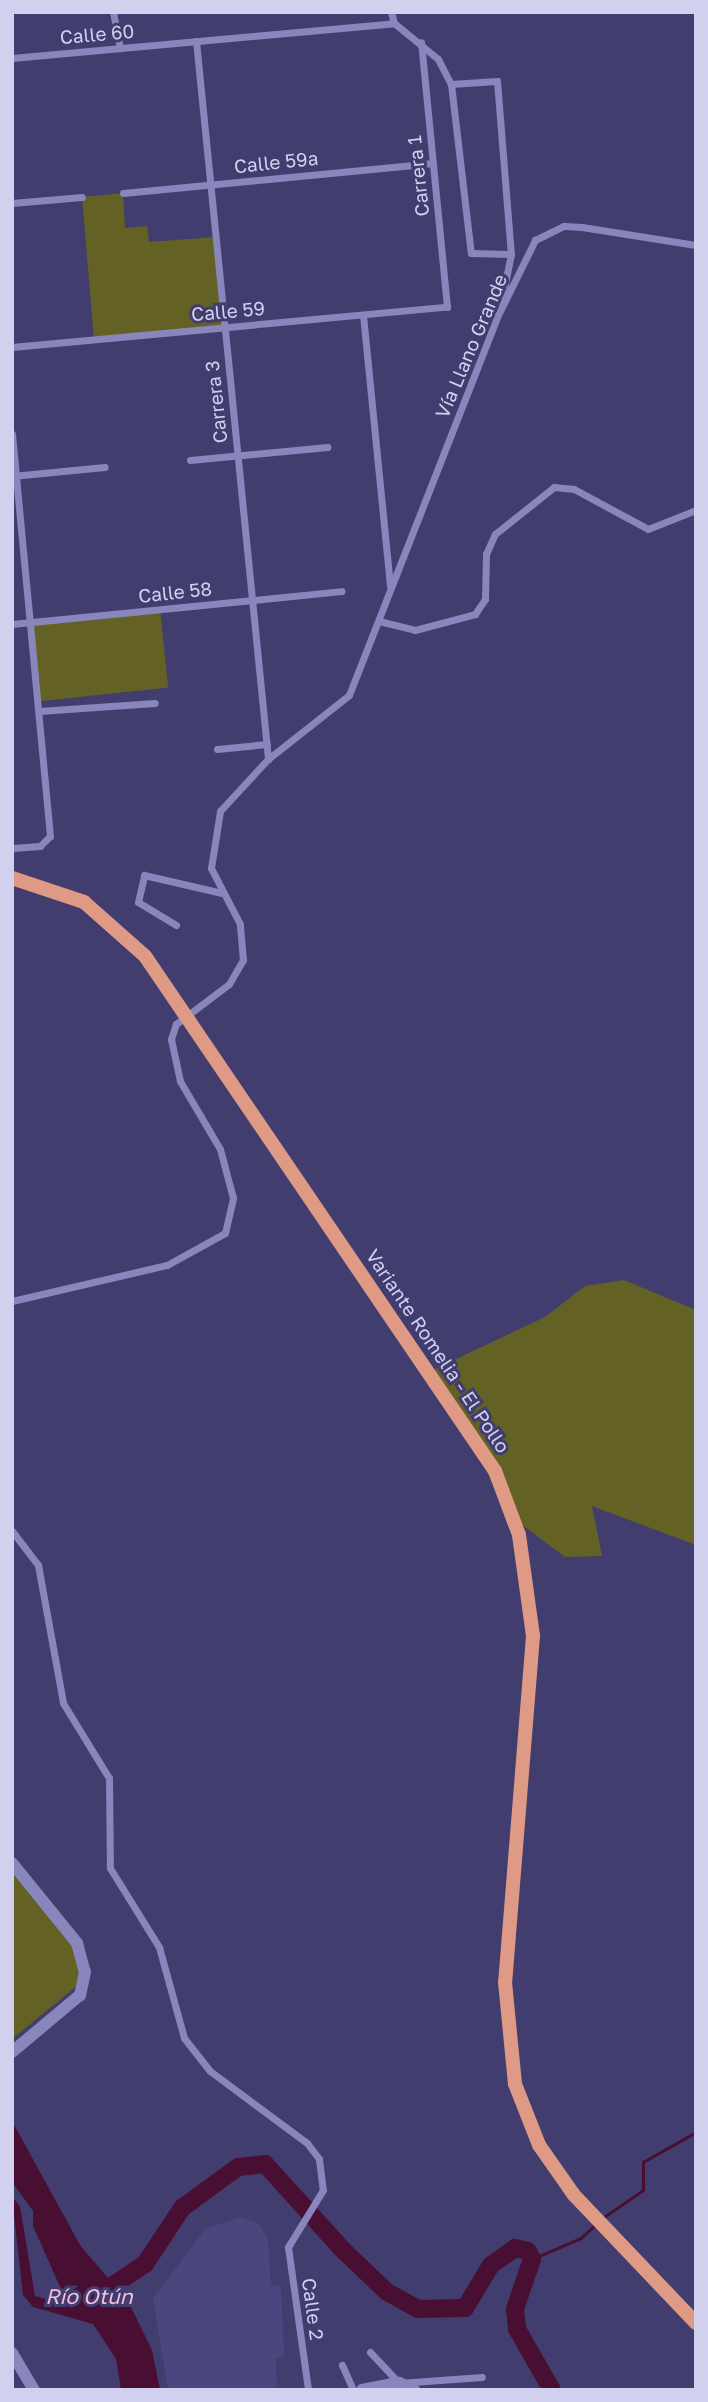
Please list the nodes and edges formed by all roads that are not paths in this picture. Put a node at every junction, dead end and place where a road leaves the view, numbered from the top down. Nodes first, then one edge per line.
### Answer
1 (113, 12) edge
2 (391, 12) edge
3 (394, 23) junction
4 (196, 41) junction
5 (421, 42) junction
6 (120, 48) junction
7 (12, 58) edge
8 (451, 84) junction
9 (432, 163) junction
10 (211, 184) junction
11 (122, 193) dead end
12 (82, 197) dead end
13 (12, 203) edge
14 (696, 245) edge
15 (511, 254) junction
16 (447, 307) joint
17 (363, 315) junction
18 (498, 315) junction
19 (225, 328) junction
20 (12, 347) edge
21 (12, 434) edge
22 (327, 447) dead end
23 (238, 455) junction
24 (190, 460) dead end
25 (105, 467) dead end
26 (14, 476) edge
27 (696, 510) edge
28 (391, 590) junction
29 (341, 591) dead end
30 (252, 600) junction
31 (379, 621) junction
32 (31, 622) junction
33 (12, 624) edge
34 (155, 703) dead end
35 (39, 711) junction
36 (267, 744) junction
37 (217, 748) dead end
38 (268, 759) junction
39 (12, 848) edge
40 (12, 878) edge
41 (222, 893) junction
42 (176, 925) dead end
43 (12, 1301) edge
44 (12, 1531) edge
45 (12, 1863) edge
46 (12, 2052) edge
47 (696, 2323) edge
48 (370, 2352) dead end
49 (12, 2354) edge
50 (342, 2365) dead end
51 (482, 2377) dead end
52 (399, 2383) junction
53 (34, 2390) edge
54 (308, 2390) edge
55 (354, 2390) edge
56 (362, 2390) edge
57 (415, 2390) edge

1 - 6 street
2 - 3 street
3 - 4 street, Calle 60
3 - 5 street
4 - 6 street, Calle 60
4 - 10 street, Carrera 3
5 - 8 street
5 - 9 street, Carrera 1
6 - 7 street, Calle 60
8 - 15 street
8 - 15 street
9 - 10 street, Calle 59a
9 - 16 street, Carrera 1
10 - 11 street, Calle 59a
10 - 19 street, Carrera 3
12 - 13 street
14 - 18 street, Vía Llano Grande
15 - 18 street
16 - 17 street, Calle 59
17 - 19 street, Calle 59
17 - 28 street
18 - 28 street, Vía Llano Grande
19 - 20 street, Calle 59
19 - 23 street, Carrera 3
21 - 26 street
22 - 23 street
23 - 24 street
23 - 30 street, Carrera 3
25 - 26 street
26 - 32 street
27 - 31 street
28 - 31 street, Vía Llano Grande
29 - 30 street, Calle 58
30 - 32 street, Calle 58
30 - 36 street, Carrera 3
31 - 38 street, Vía Llano Grande
32 - 33 street, Calle 58
32 - 35 street
34 - 35 street
35 - 39 street
36 - 37 street
36 - 38 street, Carrera 3
38 - 41 street, Vía Llano Grande
40 - 47 highway, Variante Romelia - El Pollo
41 - 42 street
41 - 43 street, Vía Llano Grande
44 - 54 street, Calle 2
45 - 46 main road
48 - 52 street
49 - 53 main road
50 - 55 street
51 - 52 street
52 - 56 main road
52 - 57 main road

